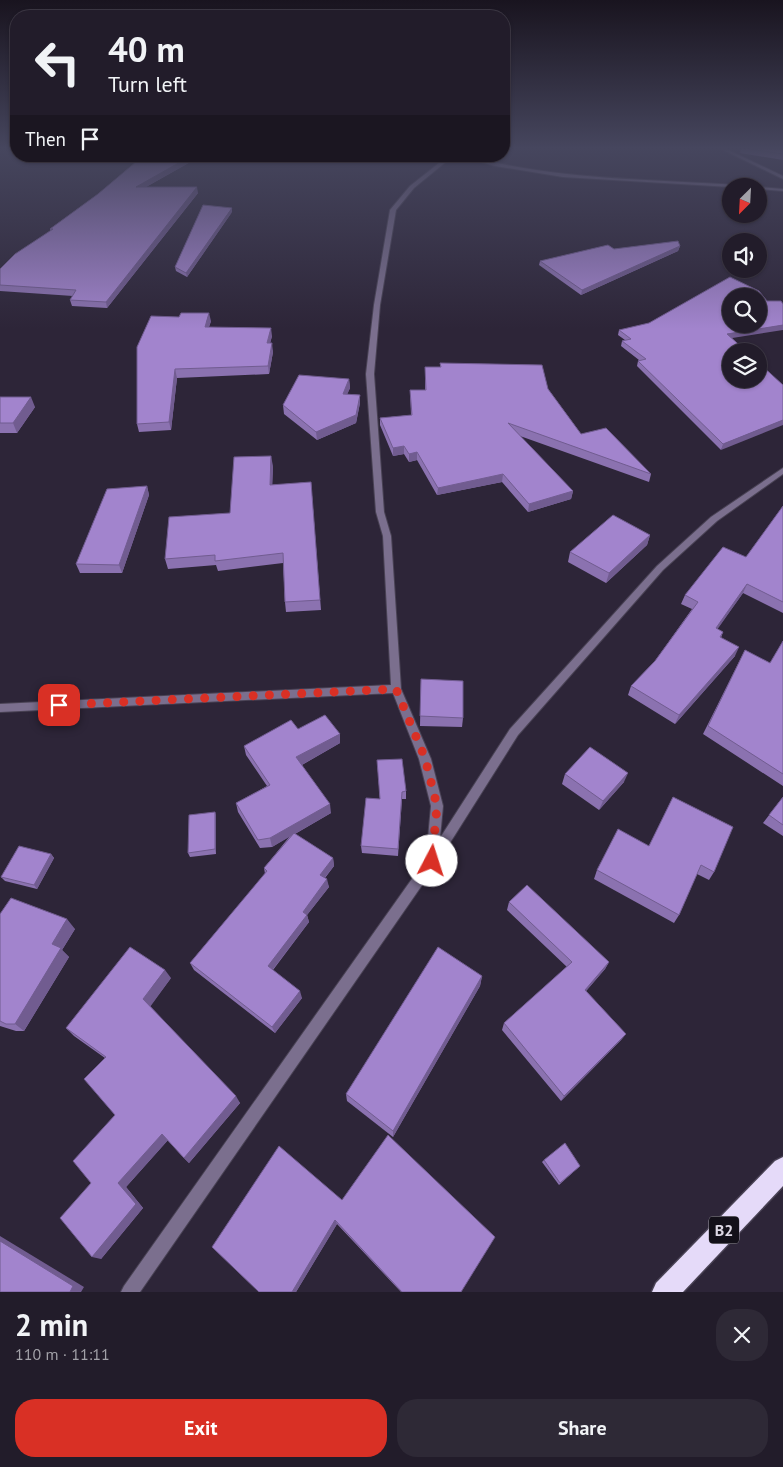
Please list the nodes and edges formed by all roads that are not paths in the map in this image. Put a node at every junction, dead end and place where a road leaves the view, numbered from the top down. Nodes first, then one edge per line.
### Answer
1 (393, 209) edge
2 (783, 470) edge
3 (396, 689) junction
4 (0, 708) edge
5 (432, 861) junction
6 (783, 1169) edge
7 (130, 1292) edge
8 (664, 1292) edge

1 - 3 street
2 - 5 street
3 - 4 street
3 - 5 street
5 - 7 street
6 - 8 highway, B2

